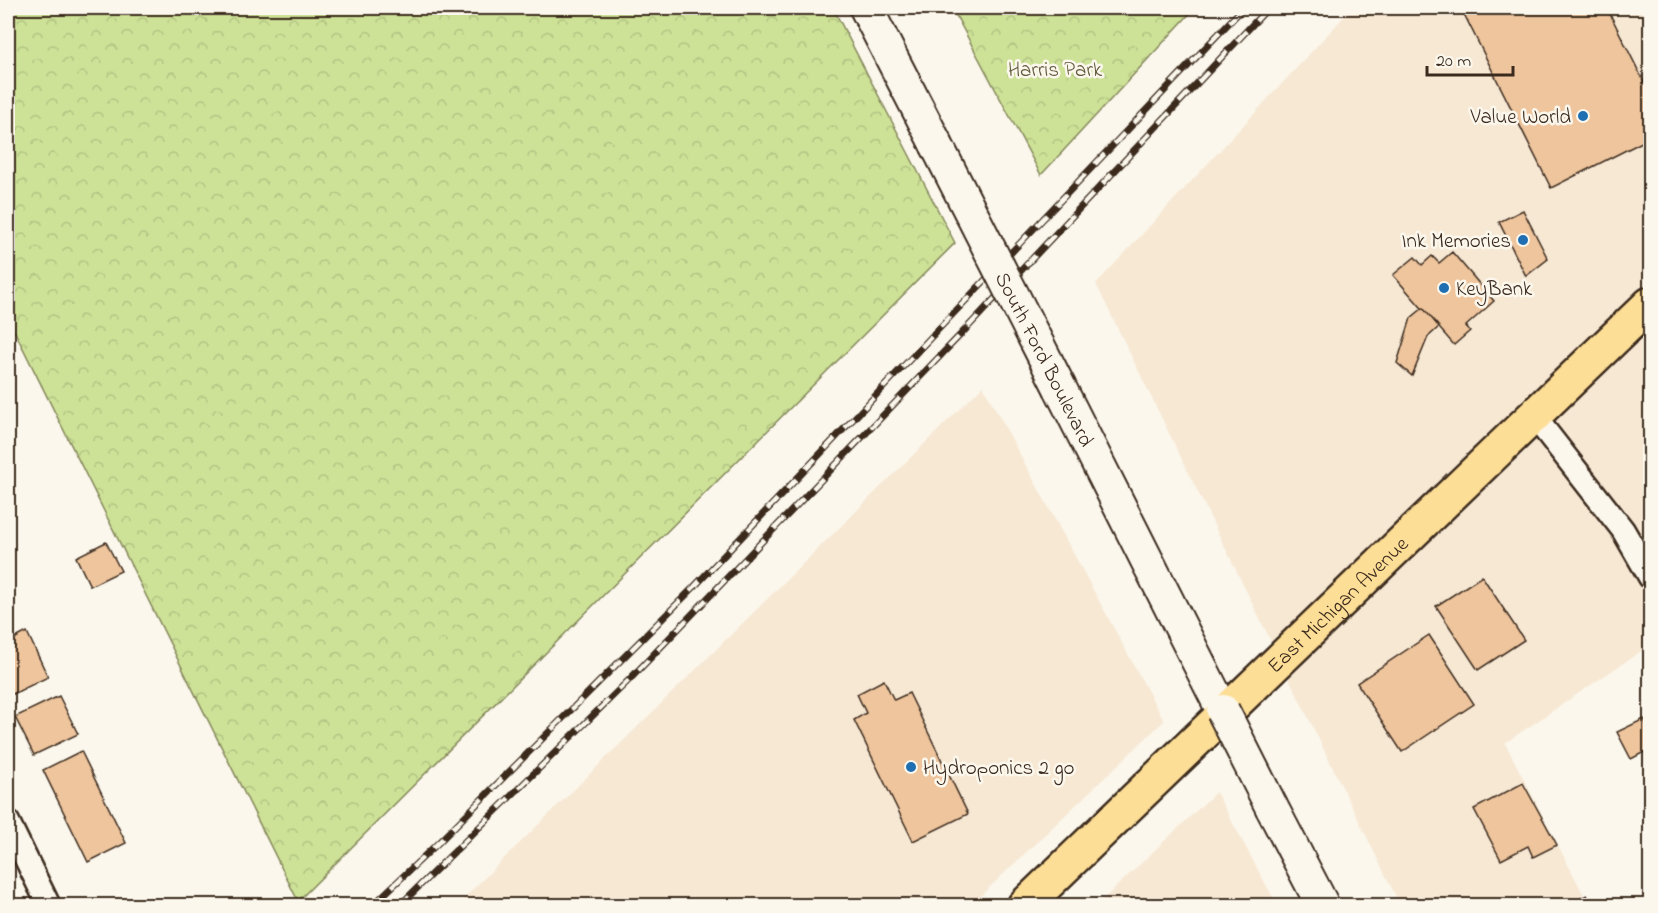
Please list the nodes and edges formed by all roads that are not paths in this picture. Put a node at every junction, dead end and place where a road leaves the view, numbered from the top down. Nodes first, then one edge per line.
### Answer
1 (866, 8) edge
2 (1650, 304) edge
3 (1534, 416) junction
4 (1650, 577) edge
5 (8, 822) edge
6 (49, 906) edge
7 (1024, 906) edge
8 (1323, 906) edge

1 - 8 main road, South Ford Boulevard, bridge
2 - 3 main road, East Michigan Avenue
3 - 4 street
3 - 7 main road, East Michigan Avenue
5 - 6 street

